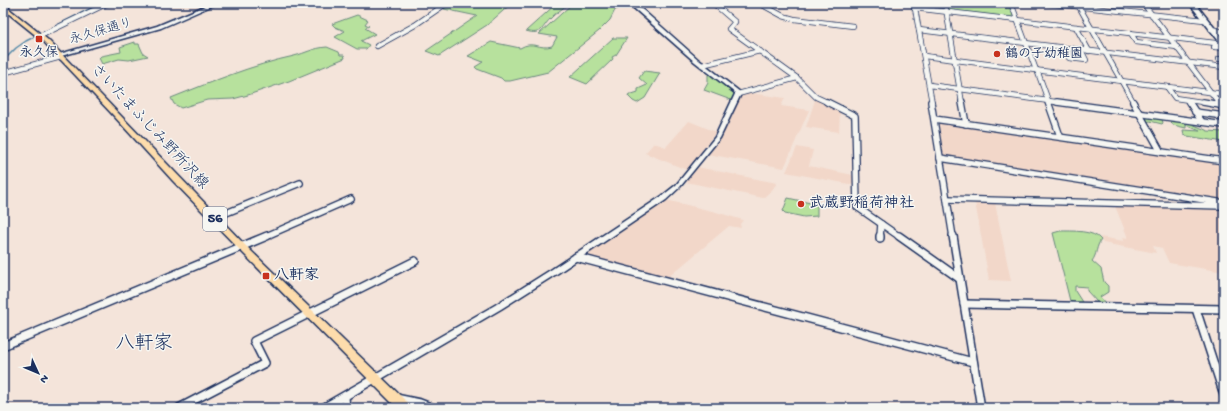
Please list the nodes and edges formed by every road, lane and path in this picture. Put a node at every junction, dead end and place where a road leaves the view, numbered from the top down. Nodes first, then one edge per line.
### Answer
1 (108, 3) edge
2 (216, 3) edge
3 (447, 3) edge
4 (630, 3) edge
5 (759, 3) edge
6 (945, 3) edge
7 (1010, 3) edge
8 (1046, 3) edge
9 (1143, 3) edge
10 (1192, 3) edge
11 (717, 4) edge
12 (1078, 5) edge
13 (3, 6) edge
14 (914, 6) edge
15 (947, 12) junction
16 (1152, 14) junction
17 (1017, 20) junction
18 (1204, 20) junction
19 (853, 26) dead end
20 (1076, 27) junction
21 (1091, 28) junction
22 (1211, 29) junction
23 (919, 30) junction
24 (1224, 32) edge
25 (951, 34) junction
26 (1132, 34) junction
27 (38, 35) junction
28 (1171, 39) junction
29 (1026, 43) junction
30 (1224, 44) edge
31 (377, 46) dead end
32 (1176, 47) junction
33 (1214, 47) dead end
34 (1065, 48) junction
35 (1224, 48) edge
36 (1081, 50) junction
37 (760, 51) junction
38 (1089, 51) junction
39 (1105, 53) junction
40 (60, 56) junction
41 (924, 56) junction
42 (955, 60) junction
43 (1188, 63) junction
44 (702, 65) junction
45 (1224, 67) edge
46 (1036, 70) junction
47 (3, 74) edge
48 (797, 78) junction
49 (1121, 81) junction
50 (929, 85) junction
51 (1167, 87) junction
52 (960, 89) junction
53 (1190, 90) junction
54 (1210, 93) junction
55 (738, 94) junction
56 (1224, 94) edge
57 (1187, 100) junction
58 (1048, 101) junction
59 (1197, 102) junction
60 (1220, 105) junction
61 (1224, 110) edge
62 (1195, 112) junction
63 (1139, 113) junction
64 (1224, 116) edge
65 (934, 119) junction
66 (1202, 122) junction
67 (966, 124) junction
68 (1224, 125) edge
69 (1060, 136) junction
70 (1161, 152) junction
71 (940, 158) junction
72 (1224, 161) edge
73 (300, 183) dead end
74 (350, 199) dead end
75 (947, 199) junction
76 (1224, 204) edge
77 (214, 218) junction
78 (881, 224) junction
79 (880, 238) dead end
80 (242, 247) junction
81 (576, 257) junction
82 (415, 261) dead end
83 (960, 279) junction
84 (964, 304) junction
85 (1196, 309) junction
86 (1224, 309) edge
87 (310, 314) junction
88 (3, 346) edge
89 (973, 362) junction
90 (375, 378) junction
91 (1224, 395) edge
92 (345, 397) junction
93 (394, 398) junction
94 (179, 408) edge
95 (324, 408) edge
96 (346, 408) edge
97 (405, 408) edge
98 (433, 408) edge
99 (981, 408) edge

1 - 27 street
2 - 40 street, 永久保通り
3 - 31 street
4 - 44 street
5 - 19 street
6 - 15 street
7 - 17 street
8 - 12 street
9 - 16 street
10 - 18 main road
11 - 37 street
12 - 16 street
12 - 21 street
13 - 27 main road, さいたまふじみ野所沢線 / 56
14 - 15 street
14 - 23 street
15 - 17 street
15 - 25 street
16 - 18 street
16 - 28 street
17 - 20 street
17 - 29 street
18 - 22 main road
20 - 21 street
20 - 38 street
21 - 26 street
21 - 39 street
22 - 24 street
22 - 30 main road
23 - 25 street
23 - 41 street
25 - 29 street
25 - 42 street
26 - 28 street
26 - 32 street
27 - 40 main road, さいたまふじみ野所沢線 / 56
28 - 30 street
28 - 32 street
29 - 34 street
29 - 46 street
32 - 43 street
33 - 35 street
34 - 36 street
34 - 36 street
36 - 38 street
37 - 44 street
37 - 48 street
38 - 39 street
39 - 43 street
39 - 49 street
40 - 47 street, 永久保通り
40 - 77 main road, さいたまふじみ野所沢線 / 56
41 - 42 street
41 - 50 street
42 - 46 street
42 - 52 street
43 - 45 street
43 - 54 street
44 - 55 street
46 - 49 street
46 - 58 street
48 - 55 street
48 - 78 street
49 - 51 street
49 - 63 street
50 - 52 street
50 - 65 street
51 - 53 street
51 - 57 street
52 - 58 street
52 - 67 street
53 - 54 street
53 - 59 street
54 - 56 street
54 - 60 street
55 - 81 street
57 - 59 street
57 - 62 street
58 - 63 street
58 - 69 street
59 - 60 street
60 - 61 street
62 - 64 street
62 - 66 street
63 - 66 street
63 - 70 street
65 - 67 street
65 - 71 street
66 - 68 street
67 - 69 street
69 - 70 street
70 - 72 street
71 - 75 street
71 - 76 street
73 - 77 street
74 - 80 street
75 - 76 street
75 - 83 street
77 - 80 main road, さいたまふじみ野所沢線 / 56
78 - 79 street
78 - 83 street
80 - 87 main road, さいたまふじみ野所沢線 / 56
80 - 88 street
81 - 89 street
81 - 90 street
82 - 87 street
83 - 84 street
84 - 85 street
84 - 89 street
85 - 86 street
85 - 91 street
87 - 90 main road, さいたまふじみ野所沢線 / 56
87 - 94 street
89 - 99 street
90 - 92 street
90 - 93 main road, さいたまふじみ野所沢線 / 56
92 - 95 street
92 - 96 street
93 - 97 main road, さいたまふじみ野所沢線 / 56
93 - 98 street

